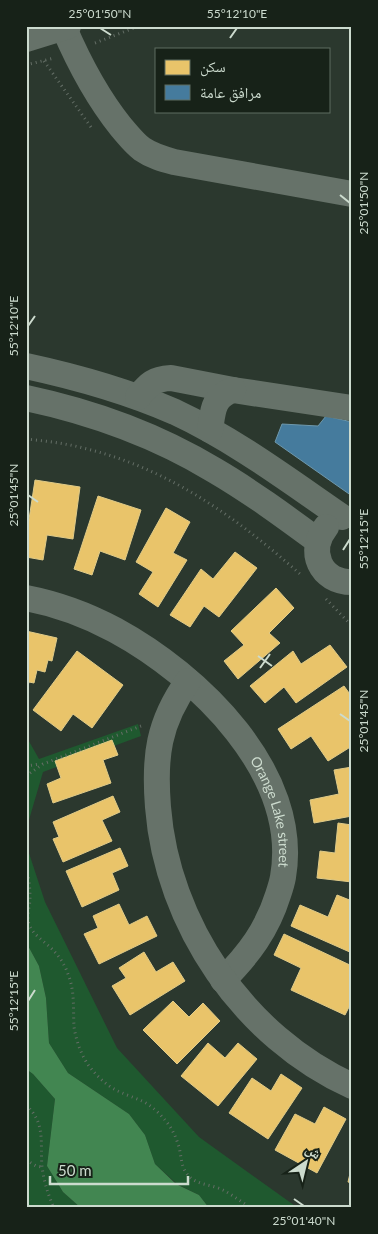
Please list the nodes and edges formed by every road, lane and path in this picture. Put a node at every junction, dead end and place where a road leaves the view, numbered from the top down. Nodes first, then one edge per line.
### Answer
1 (66, 27) edge
2 (26, 39) edge
3 (352, 194) edge
4 (26, 366) edge
5 (233, 390) junction
6 (138, 397) junction
7 (26, 398) edge
8 (352, 408) edge
9 (210, 430) junction
10 (26, 438) edge
11 (347, 517) edge
12 (318, 541) junction
13 (303, 577) dead end
14 (352, 582) edge
15 (26, 598) edge
16 (325, 598) dead end
17 (352, 626) edge
18 (188, 682) junction
19 (167, 716) junction
20 (43, 764) junction
21 (26, 766) edge
22 (26, 776) edge
23 (26, 868) edge
24 (223, 980) junction
25 (352, 1086) edge
26 (26, 1105) edge
27 (26, 1160) edge
28 (42, 1167) junction
29 (54, 1208) edge
30 (252, 1208) edge

1 - 2 street
1 - 3 street
4 - 6 street
5 - 6 street
5 - 8 street
5 - 9 street
6 - 9 street
7 - 12 street
9 - 11 street
10 - 13 path
11 - 12 street
12 - 14 street
15 - 18 street, Orange Lake street
16 - 17 path
18 - 19 street
18 - 24 street, Orange Lake street
19 - 20 path
19 - 24 street
20 - 21 path
20 - 22 path
23 - 30 path
24 - 25 street
26 - 28 path
27 - 28 path
28 - 29 path

